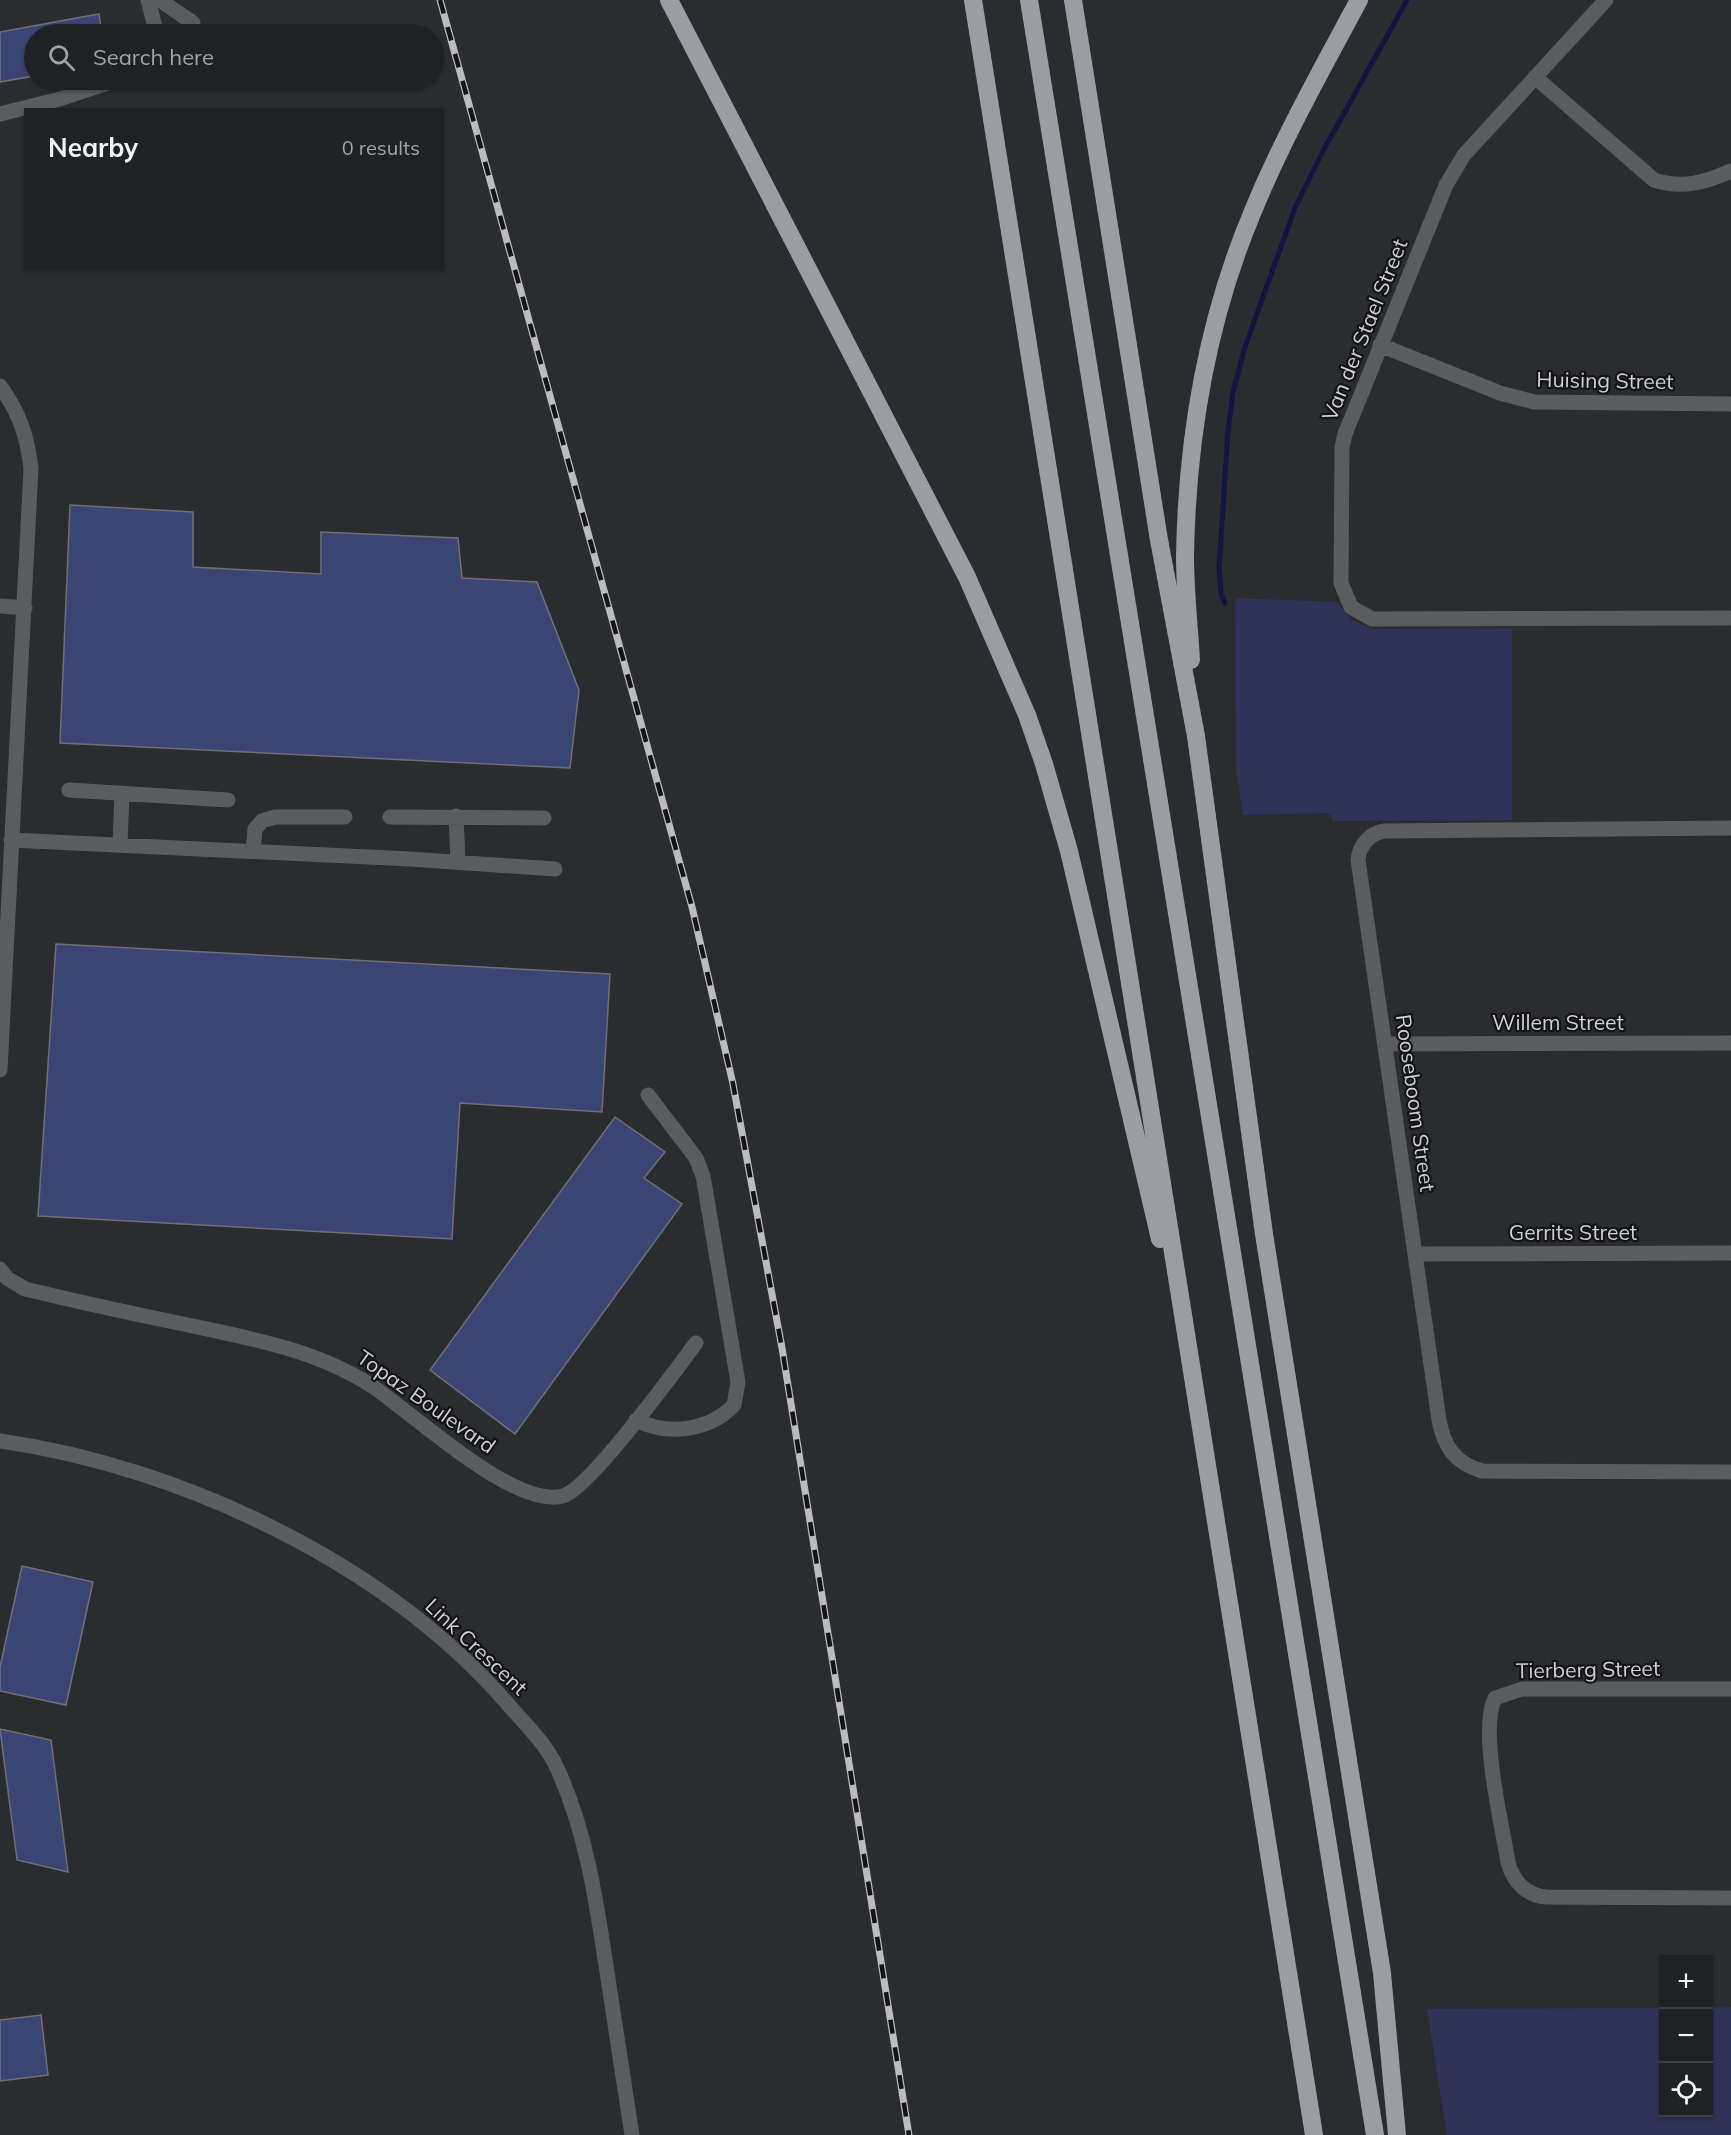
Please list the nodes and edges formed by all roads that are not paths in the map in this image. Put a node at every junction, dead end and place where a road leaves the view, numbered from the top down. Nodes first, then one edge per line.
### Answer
1 (148, 0) edge
2 (160, 0) edge
3 (669, 0) edge
4 (973, 0) edge
5 (1029, 0) edge
6 (1073, 0) edge
7 (1359, 0) edge
8 (1605, 0) edge
9 (193, 22) dead end
10 (154, 24) edge
11 (1535, 76) junction
12 (87, 90) edge
13 (24, 108) edge
14 (24, 108) edge
15 (0, 114) edge
16 (1731, 171) edge
17 (1380, 345) junction
18 (0, 386) edge
19 (1731, 404) edge
20 (0, 606) edge
21 (25, 608) junction
22 (1731, 618) edge
23 (1196, 736) junction
24 (69, 790) dead end
25 (122, 793) junction
26 (228, 800) dead end
27 (456, 816) junction
28 (345, 817) dead end
29 (390, 817) dead end
30 (544, 818) dead end
31 (1731, 828) edge
32 (12, 840) junction
33 (120, 844) junction
34 (253, 851) junction
35 (458, 862) junction
36 (555, 869) dead end
37 (1731, 1043) edge
38 (1386, 1044) junction
39 (0, 1070) edge
40 (648, 1095) dead end
41 (1731, 1253) edge
42 (1415, 1254) junction
43 (0, 1269) edge
44 (696, 1343) dead end
45 (1191, 1363) junction
46 (636, 1420) junction
47 (0, 1441) edge
48 (1731, 1472) edge
49 (1731, 1689) edge
50 (1731, 1898) edge
51 (632, 2135) edge
52 (1314, 2135) edge
53 (1375, 2135) edge
54 (1396, 2135) edge

1 - 10 street
2 - 9 street
3 - 45 highway
4 - 45 highway
5 - 53 highway
6 - 23 highway
7 - 23 highway
8 - 11 street, Van der Stael Street
11 - 16 street
11 - 17 street, Van der Stael Street
12 - 14 street
13 - 15 street
17 - 19 street, Huising Street
17 - 22 street, Van der Stael Street
18 - 21 street
20 - 21 street
21 - 32 street
23 - 54 highway
24 - 25 street
25 - 26 street
25 - 33 street
27 - 29 street
27 - 30 street
27 - 35 street
28 - 34 street
31 - 38 street, Rooseboom Street
32 - 33 street
32 - 39 street
33 - 34 street
34 - 35 street
35 - 36 street
37 - 38 street, Willem Street
38 - 42 street, Rooseboom Street
40 - 46 street
41 - 42 street, Gerrits Street
42 - 48 street, Rooseboom Street
43 - 46 street, Topaz Boulevard
44 - 46 street, Topaz Boulevard
45 - 52 highway
47 - 51 street, Link Crescent
49 - 50 street, Tierberg Street

